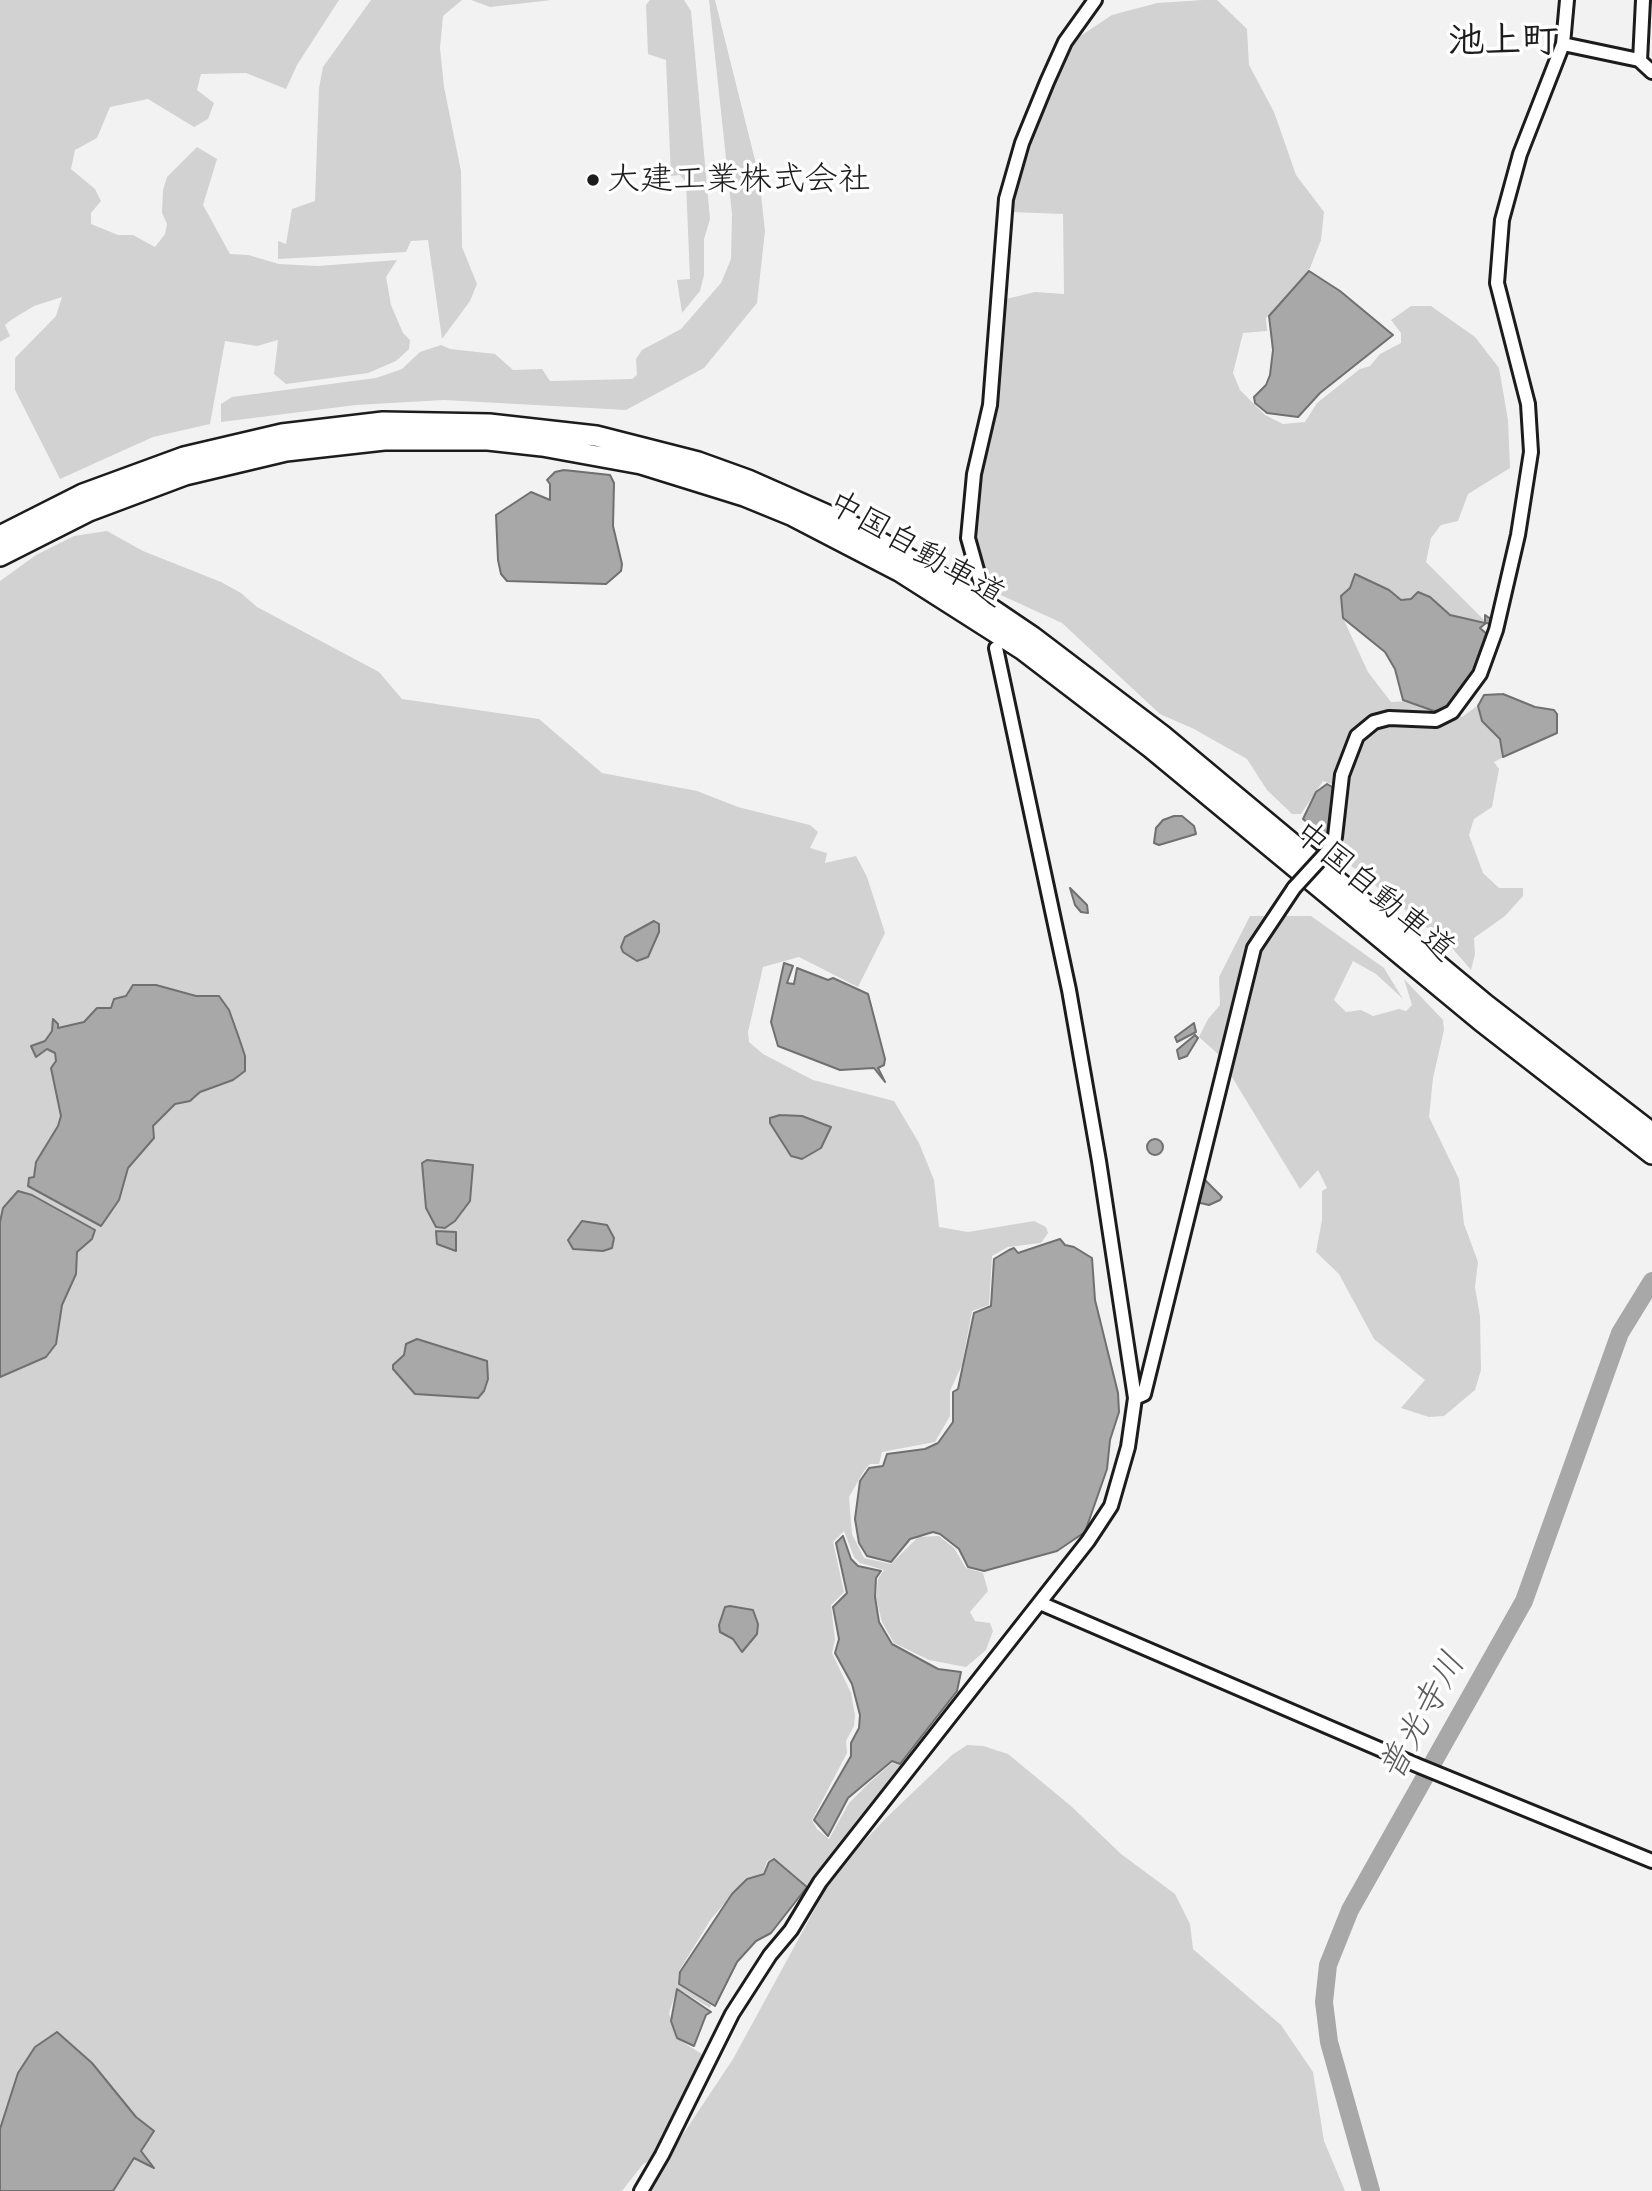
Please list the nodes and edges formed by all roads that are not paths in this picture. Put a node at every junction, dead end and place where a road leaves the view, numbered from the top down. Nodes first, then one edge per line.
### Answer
1 (1095, 0) edge
2 (1567, 0) edge
3 (1643, 0) edge
4 (1563, 44) junction
5 (1640, 61) junction
6 (1652, 72) edge
7 (0, 537) edge
8 (0, 556) edge
9 (982, 588) dead end
10 (996, 648) dead end
11 (1652, 1133) edge
12 (1652, 1154) edge
13 (1135, 1398) junction
14 (1040, 1603) junction
15 (1652, 1861) edge
16 (641, 2191) edge

1 - 9 street
2 - 4 street
3 - 5 street
4 - 5 street
4 - 13 street, bridge
5 - 6 street
7 - 11 highway, 中国自動車道
8 - 12 highway, 中国自動車道
10 - 13 street
13 - 14 street
14 - 15 street
14 - 16 street

